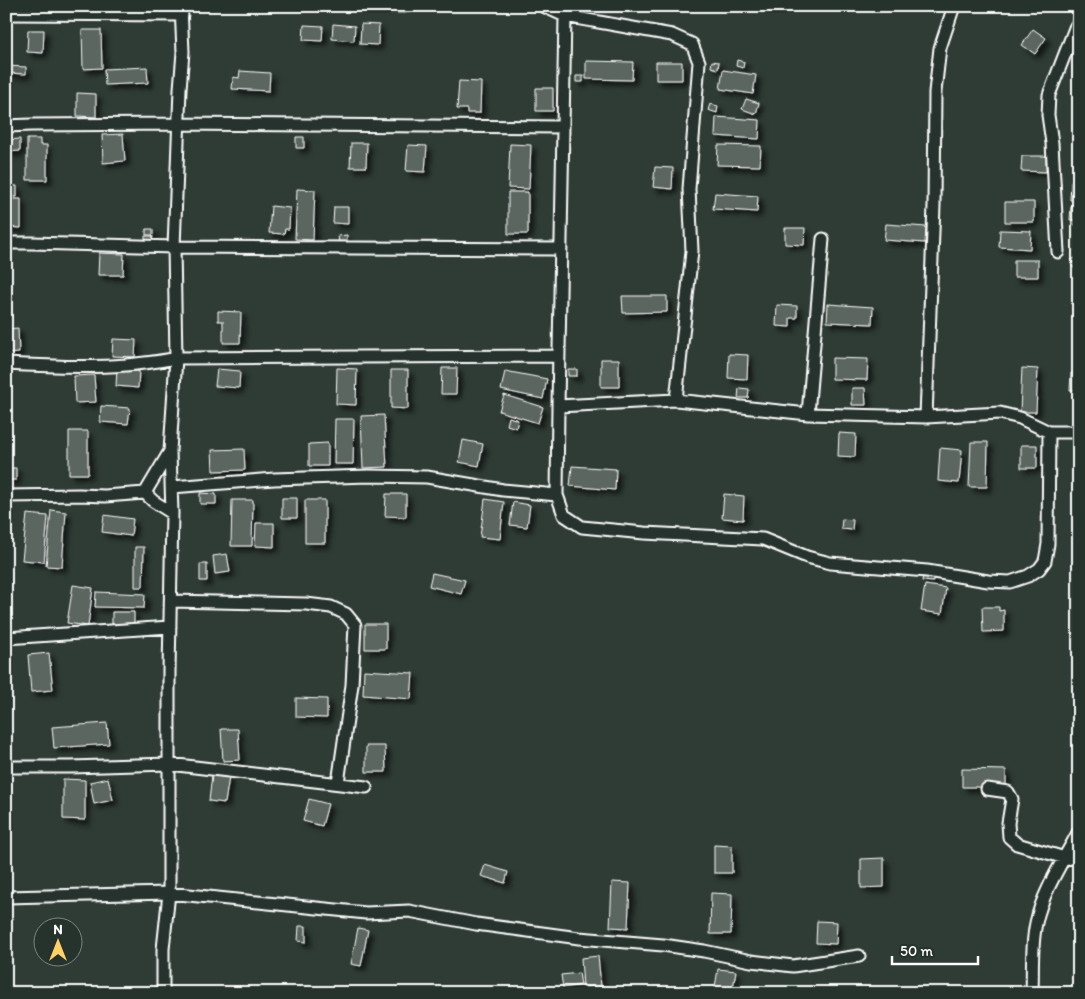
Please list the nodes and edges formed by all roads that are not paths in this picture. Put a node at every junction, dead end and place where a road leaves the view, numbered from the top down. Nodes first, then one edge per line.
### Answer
1 (375, 6) edge
2 (405, 6) edge
3 (543, 6) edge
4 (954, 6) edge
5 (181, 11) edge
6 (6, 14) edge
7 (566, 16) junction
8 (1079, 21) edge
9 (178, 124) junction
10 (6, 126) edge
11 (563, 127) junction
12 (823, 238) dead end
13 (7, 247) edge
14 (174, 247) junction
15 (561, 249) junction
16 (1058, 252) dead end
17 (559, 356) junction
18 (176, 358) junction
19 (6, 364) edge
20 (676, 400) junction
21 (558, 406) junction
22 (808, 414) junction
23 (926, 417) junction
24 (1050, 432) junction
25 (1079, 432) edge
26 (170, 451) junction
27 (172, 487) junction
28 (145, 493) junction
29 (557, 495) junction
30 (6, 496) edge
31 (172, 513) junction
32 (171, 601) junction
33 (170, 627) junction
34 (6, 638) edge
35 (169, 764) junction
36 (6, 767) edge
37 (338, 783) junction
38 (366, 787) dead end
39 (987, 790) dead end
40 (1079, 831) edge
41 (1065, 858) junction
42 (1079, 859) edge
43 (169, 892) junction
44 (6, 897) edge
45 (859, 956) dead end
46 (163, 993) edge
47 (1032, 993) edge

1 - 2 street
3 - 7 street
4 - 23 street
5 - 6 street
5 - 9 street
7 - 11 street
7 - 20 street
8 - 16 street
9 - 10 street
9 - 11 street
9 - 14 street
11 - 15 street
12 - 22 street
13 - 14 street
14 - 15 street
14 - 18 street
15 - 17 street
17 - 18 street
17 - 21 street
18 - 19 street
18 - 26 street
20 - 21 street
20 - 22 street
21 - 29 street
22 - 23 street
23 - 24 street
24 - 25 street
24 - 29 street
26 - 27 street
26 - 28 street
27 - 29 street
27 - 31 street
28 - 30 street
28 - 31 street
31 - 32 street
32 - 33 street
32 - 37 street
33 - 34 street
33 - 35 street
35 - 36 street
35 - 37 street
35 - 43 street
37 - 38 street
39 - 41 street
40 - 41 street
41 - 42 street
41 - 47 street
43 - 44 street
43 - 45 street
43 - 46 street

